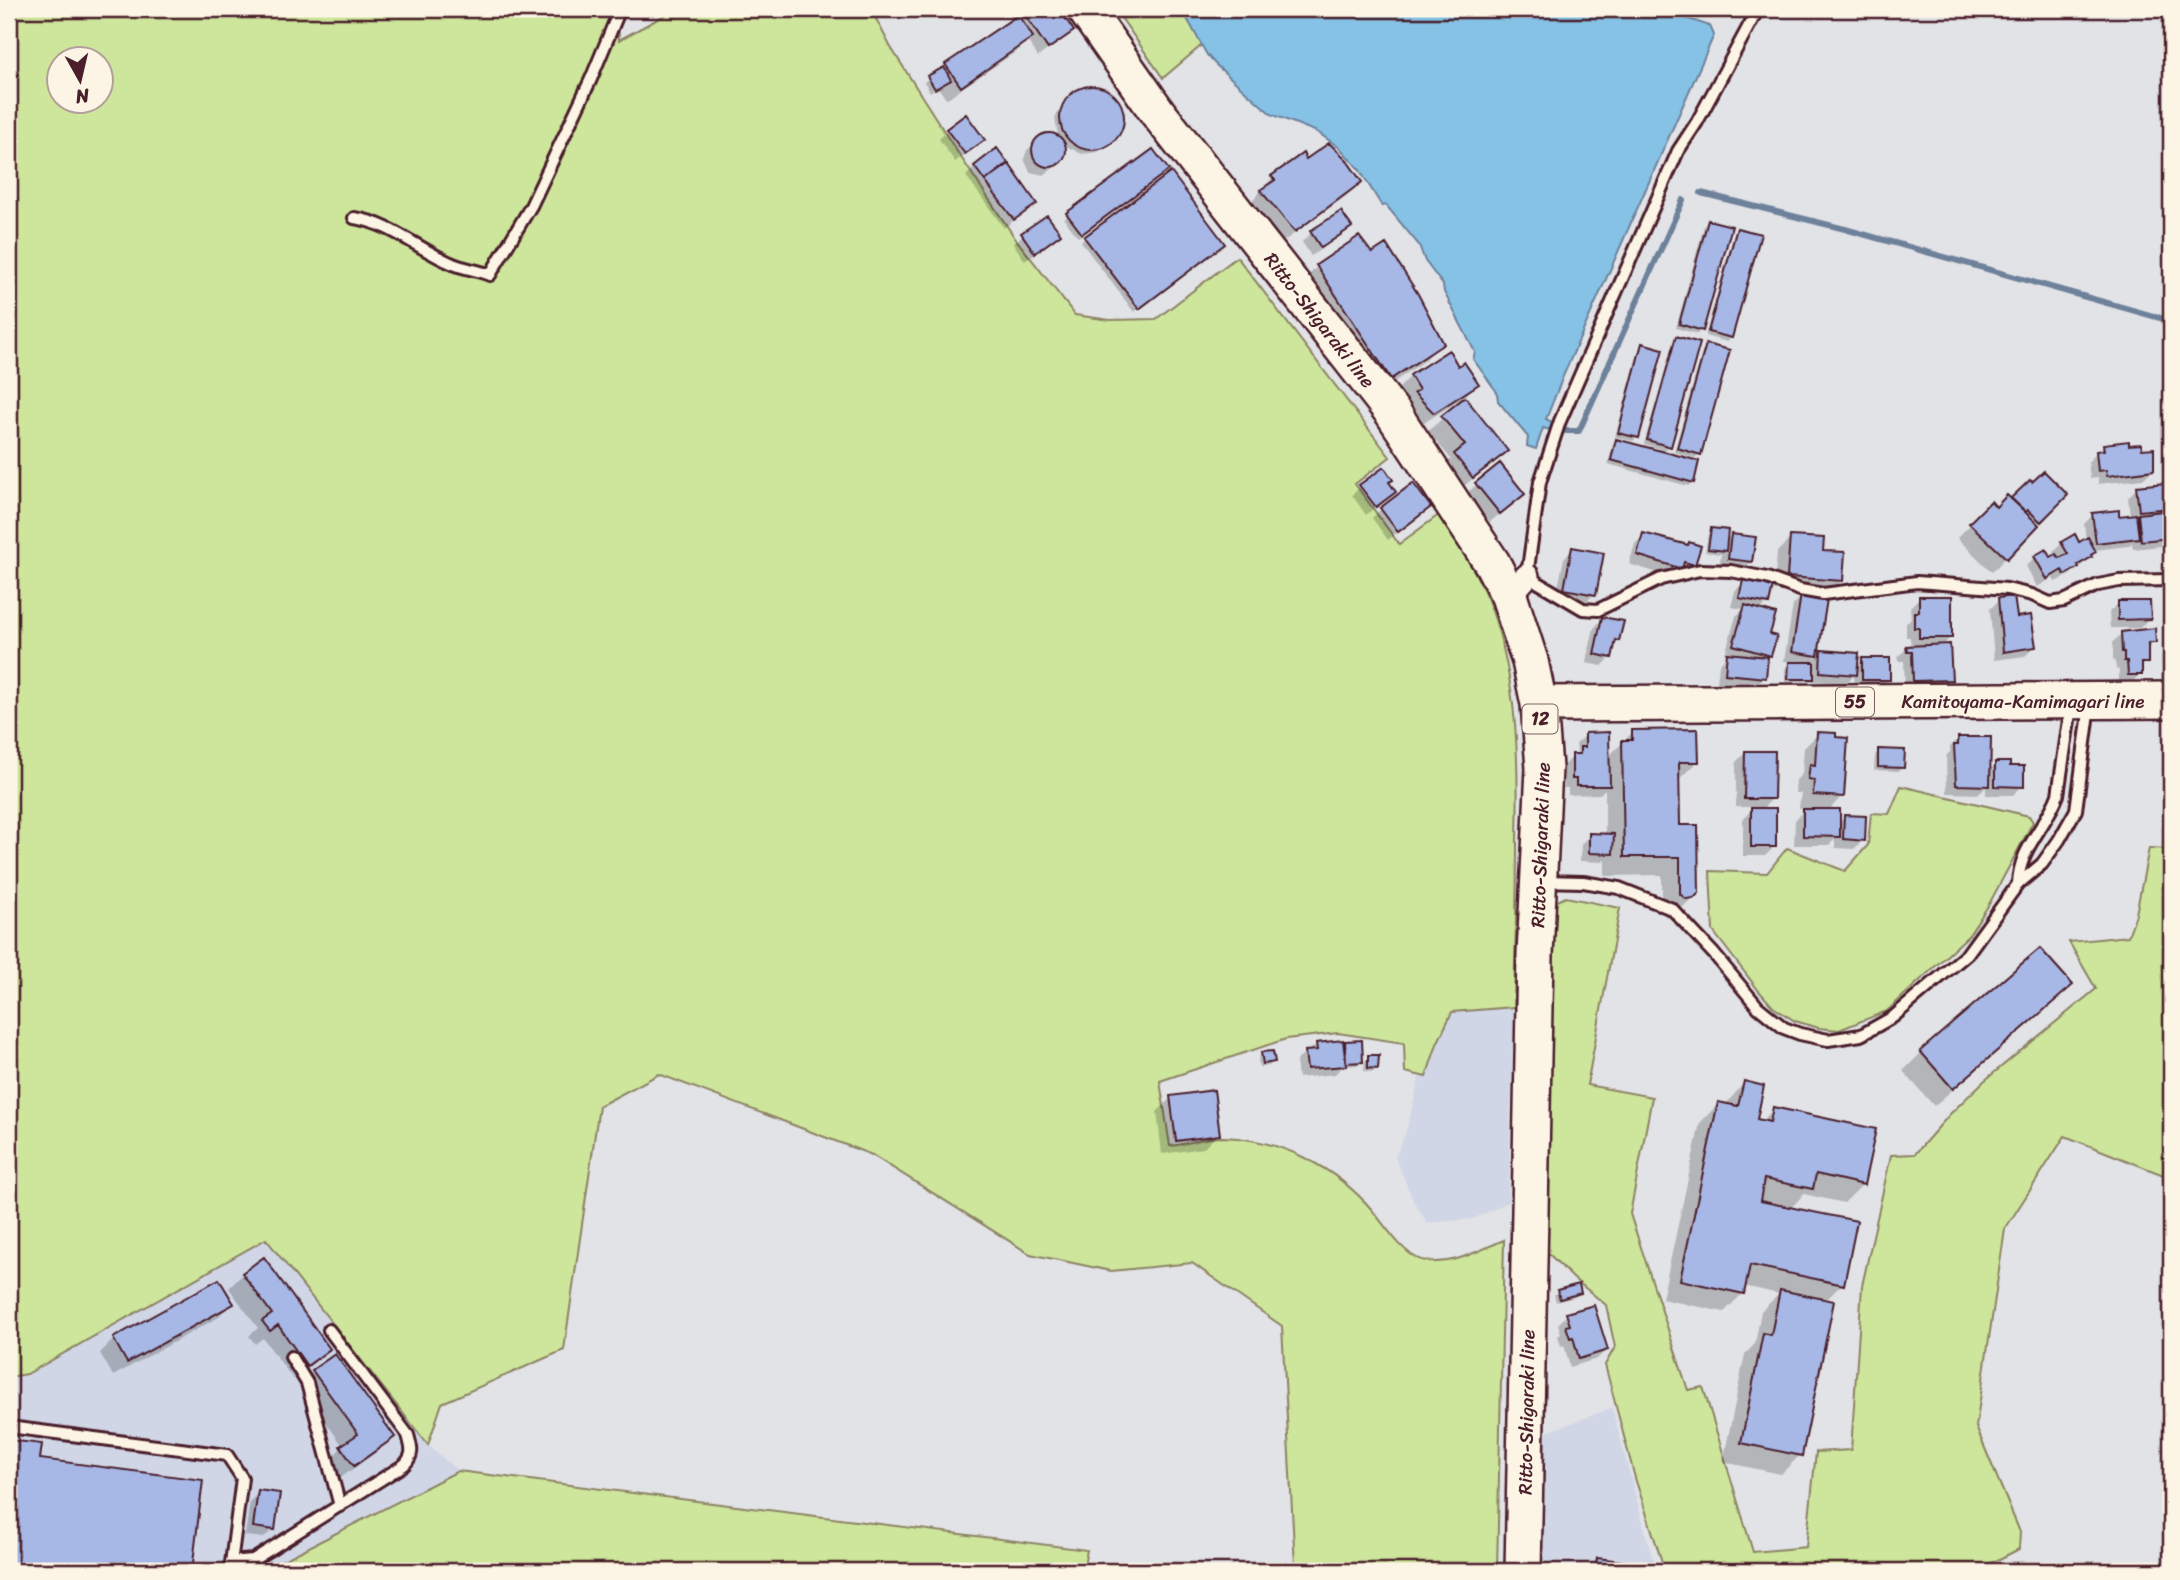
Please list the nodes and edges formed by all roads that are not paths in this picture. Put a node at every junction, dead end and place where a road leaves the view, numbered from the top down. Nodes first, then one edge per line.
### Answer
1 (620, 9) edge
2 (1085, 9) edge
3 (1758, 9) edge
4 (354, 218) dead end
5 (2171, 580) edge
6 (1518, 586) junction
7 (2081, 700) junction
8 (2171, 700) edge
9 (1539, 704) junction
10 (1539, 881) junction
11 (2018, 884) junction
12 (329, 1330) dead end
13 (291, 1357) dead end
14 (9, 1427) edge
15 (340, 1506) junction
16 (231, 1567) edge
17 (1523, 1571) edge

1 - 4 lane
2 - 6 main road, Ritto-Shigaraki line / 12
3 - 6 lane
5 - 6 lane
6 - 9 main road, Ritto-Shigaraki line / 12
7 - 8 main road, Kamitoyama-Kamimagari line / 55
7 - 9 main road, Kamitoyama-Kamimagari line / 55
7 - 11 lane
7 - 11 lane
9 - 10 main road, Ritto-Shigaraki line / 12
10 - 11 lane
10 - 17 main road, Ritto-Shigaraki line / 12
12 - 15 lane
13 - 15 lane
14 - 16 lane
15 - 16 lane

